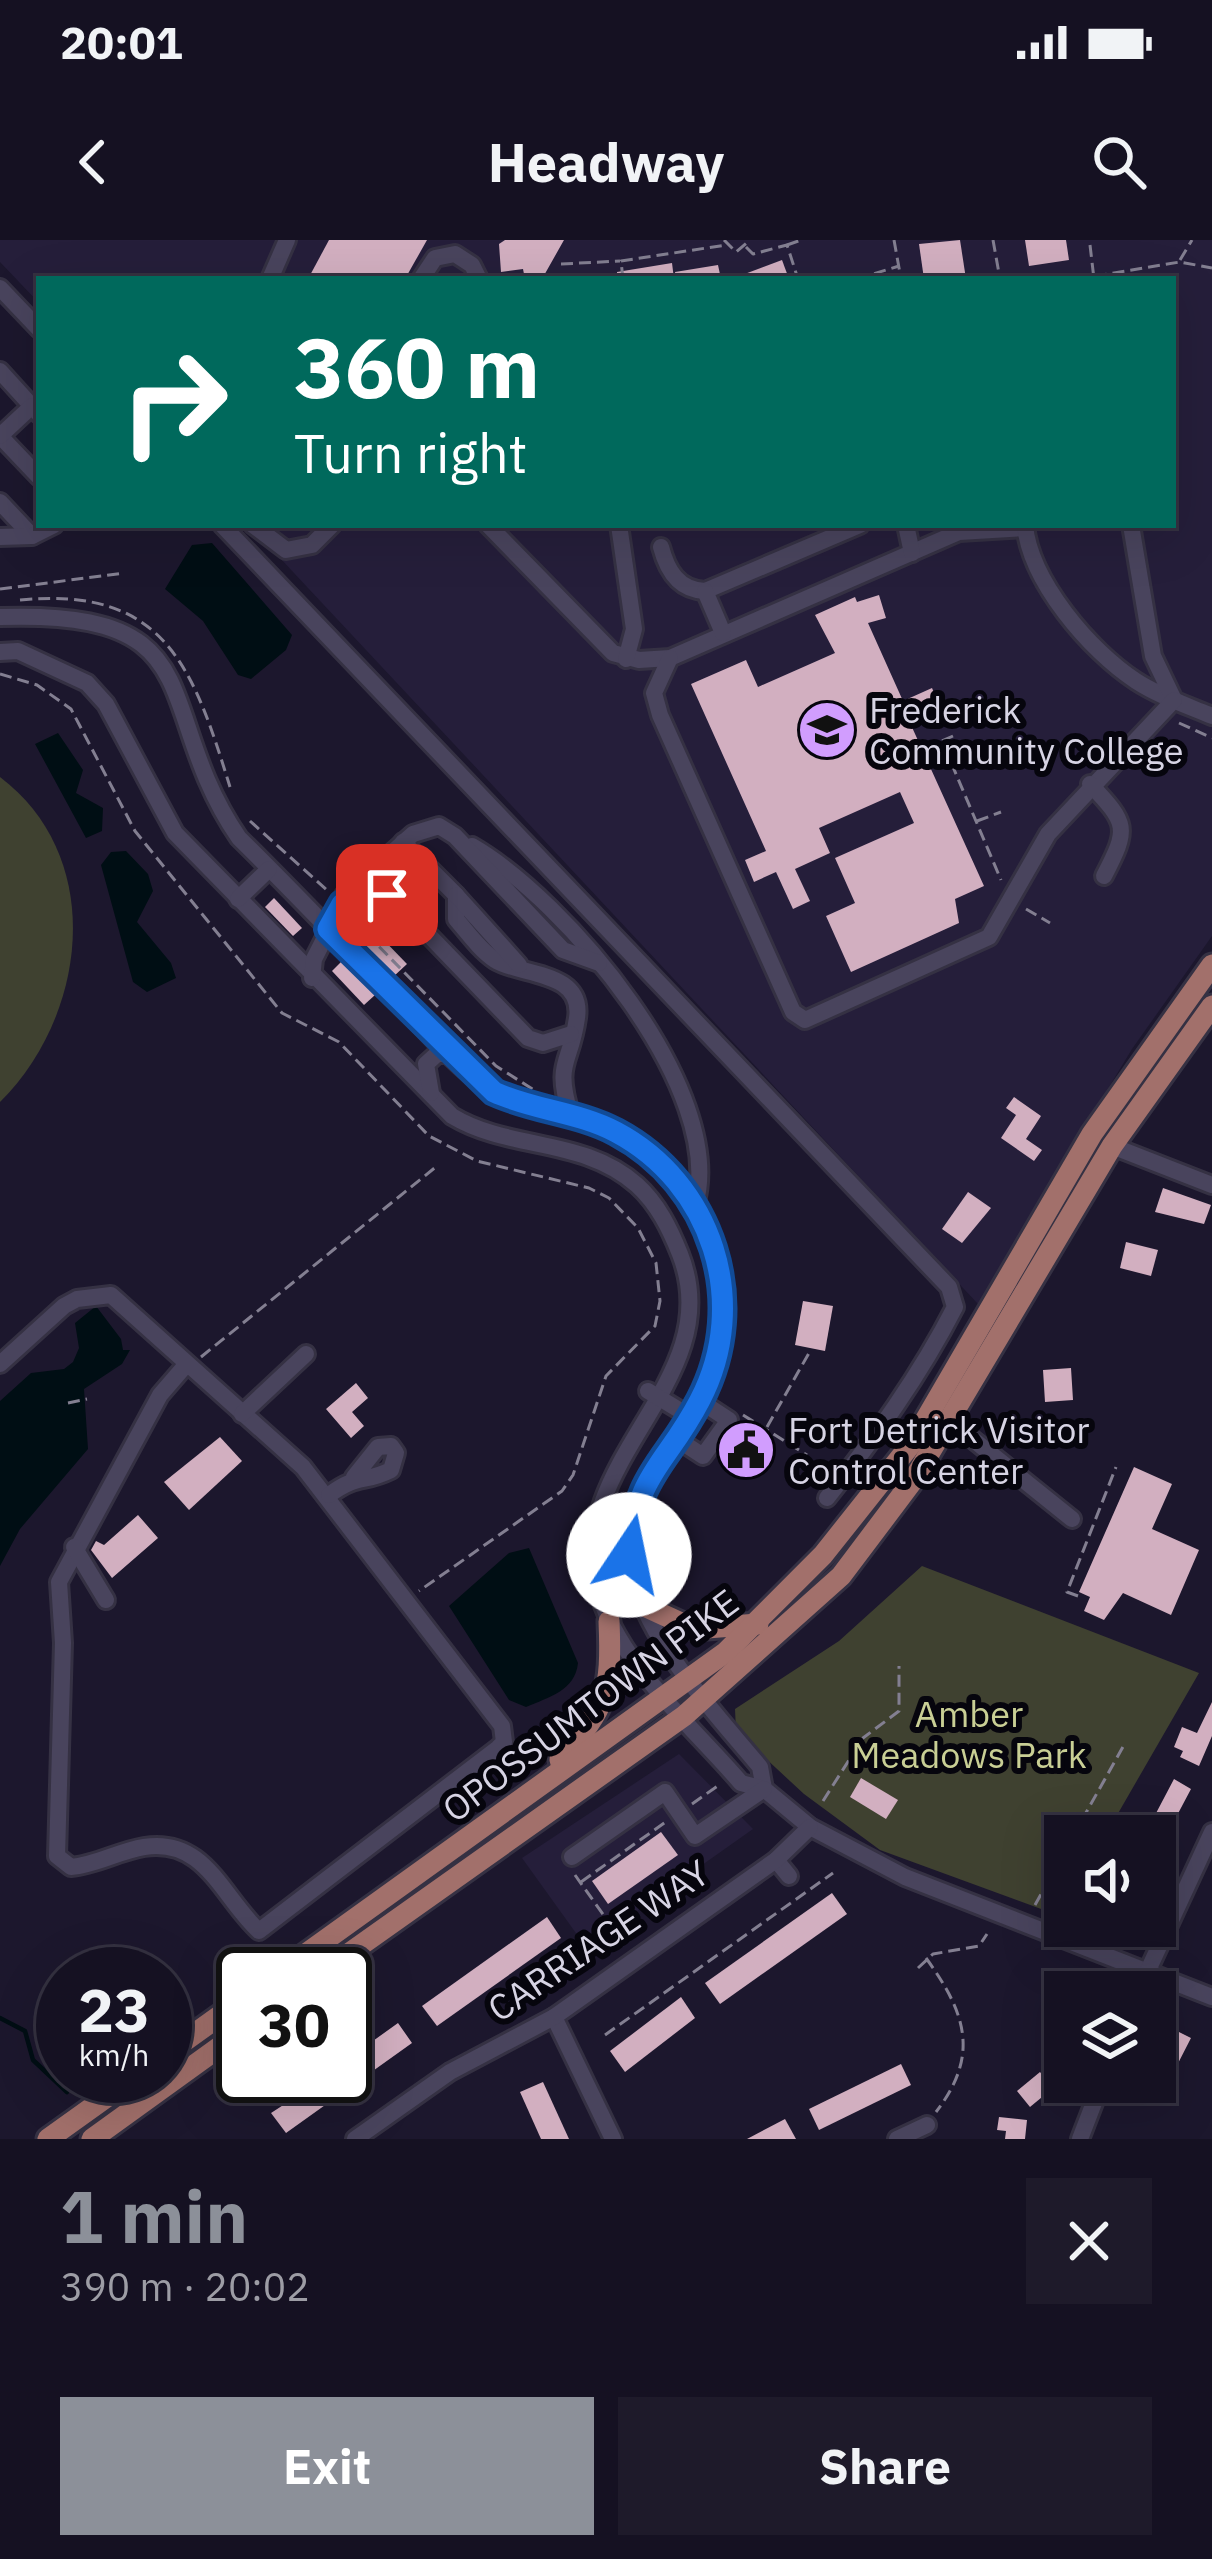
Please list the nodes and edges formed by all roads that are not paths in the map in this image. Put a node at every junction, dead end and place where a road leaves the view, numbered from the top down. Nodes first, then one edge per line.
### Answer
1 (287, 240) edge
2 (271, 276) edge
3 (423, 276) edge
4 (477, 276) edge
5 (0, 288) edge
6 (36, 326) edge
7 (0, 371) edge
8 (35, 410) edge
9 (0, 436) edge
10 (36, 474) edge
11 (0, 502) edge
12 (48, 528) edge
13 (225, 528) edge
14 (258, 528) edge
15 (329, 528) edge
16 (491, 528) edge
17 (619, 528) edge
18 (853, 528) edge
19 (907, 528) edge
20 (1012, 528) edge
21 (1025, 528) edge
22 (1132, 528) edge
23 (32, 536) junction
24 (0, 537) edge
25 (662, 547) dead end
26 (912, 553) junction
27 (705, 591) junction
28 (0, 617) edge
29 (723, 633) junction
30 (0, 652) edge
31 (626, 658) junction
32 (670, 658) junction
33 (1174, 700) junction
34 (1212, 716) edge
35 (1090, 784) junction
36 (403, 842) junction
37 (269, 869) junction
38 (1104, 876) dead end
39 (238, 899) junction
40 (342, 904) junction
41 (328, 929) junction
42 (1212, 964) edge
43 (312, 978) junction
44 (1212, 1006) edge
45 (572, 1034) junction
46 (450, 1054) junction
47 (434, 1100) junction
48 (568, 1108) junction
49 (1112, 1146) junction
50 (1212, 1185) edge
51 (695, 1205) junction
52 (306, 1354) dead end
53 (0, 1364) edge
54 (185, 1366) junction
55 (655, 1393) junction
56 (700, 1400) junction
57 (242, 1414) junction
58 (689, 1417) junction
59 (950, 1421) junction
60 (674, 1437) junction
61 (354, 1477) dead end
62 (329, 1496) junction
63 (827, 1498) dead end
64 (1072, 1519) dead end
65 (74, 1547) junction
66 (106, 1600) dead end
67 (642, 1605) junction
68 (609, 1621) junction
69 (759, 1624) junction
70 (689, 1679) junction
71 (666, 1695) junction
72 (706, 1697) junction
73 (684, 1716) junction
74 (764, 1789) junction
75 (534, 1790) junction
76 (809, 1827) junction
77 (1212, 1832) edge
78 (776, 1859) junction
79 (573, 1865) road end
80 (789, 1876) dead end
81 (660, 1942) junction
82 (316, 1947) edge
83 (358, 1947) edge
84 (672, 1958) dead end
85 (1146, 1971) joint
86 (1176, 1983) edge
87 (1212, 1997) edge
88 (554, 2018) junction
89 (216, 2049) edge
90 (98, 2103) edge
91 (1094, 2103) edge
92 (928, 2125) road end
93 (48, 2139) edge
94 (92, 2139) edge
95 (356, 2139) edge
96 (613, 2139) edge
97 (897, 2139) edge
98 (1080, 2139) edge

1 - 2 street
3 - 4 street
5 - 6 street
7 - 8 street
8 - 9 street
9 - 10 street
11 - 23 street
12 - 23 street
13 - 63 street
14 - 15 street
16 - 31 street
17 - 31 street
18 - 27 street
19 - 26 street
20 - 26 street
21 - 33 street
22 - 33 street
23 - 24 street
25 - 27 street
26 - 29 street
27 - 29 street
28 - 37 street
29 - 32 street
30 - 39 street
31 - 32 street
32 - 35 street
33 - 34 street
33 - 35 street
35 - 38 street
36 - 40 street
36 - 45 street
36 - 51 street
37 - 39 street
37 - 41 street
39 - 43 street
40 - 41 street
40 - 45 street
41 - 43 street
41 - 46 street
42 - 69 main road, OPOSSUMTOWN PIKE
43 - 47 street
44 - 49 main road, OPOSSUMTOWN PIKE
45 - 48 street
46 - 47 street
46 - 48 street
47 - 55 street
48 - 51 street
49 - 50 street
49 - 59 main road, OPOSSUMTOWN PIKE
51 - 56 street
52 - 57 street
53 - 54 street
54 - 57 street
54 - 65 street
55 - 58 street
55 - 68 street
56 - 58 street
56 - 60 street
57 - 62 street
58 - 60 street
59 - 64 street
59 - 72 main road, OPOSSUMTOWN PIKE
60 - 67 street
61 - 62 street
62 - 65 street
65 - 66 street
67 - 69 main road
67 - 70 street
68 - 71 street
68 - 75 main road
69 - 70 main road, OPOSSUMTOWN PIKE
70 - 71 main road, OPOSSUMTOWN PIKE
70 - 72 street
71 - 73 street
71 - 75 main road, OPOSSUMTOWN PIKE
72 - 73 main road, OPOSSUMTOWN PIKE
72 - 74 street
73 - 74 street
73 - 83 main road, OPOSSUMTOWN PIKE
74 - 76 street
74 - 79 street
75 - 82 main road, OPOSSUMTOWN PIKE
76 - 78 street, CARRIAGE WAY
76 - 85 street
77 - 85 street
78 - 80 street
78 - 81 street, CARRIAGE WAY
81 - 84 street
81 - 88 street, CARRIAGE WAY
86 - 87 street
88 - 95 street, CARRIAGE WAY
88 - 96 street
89 - 94 main road
90 - 93 main road
91 - 98 street
92 - 97 street

